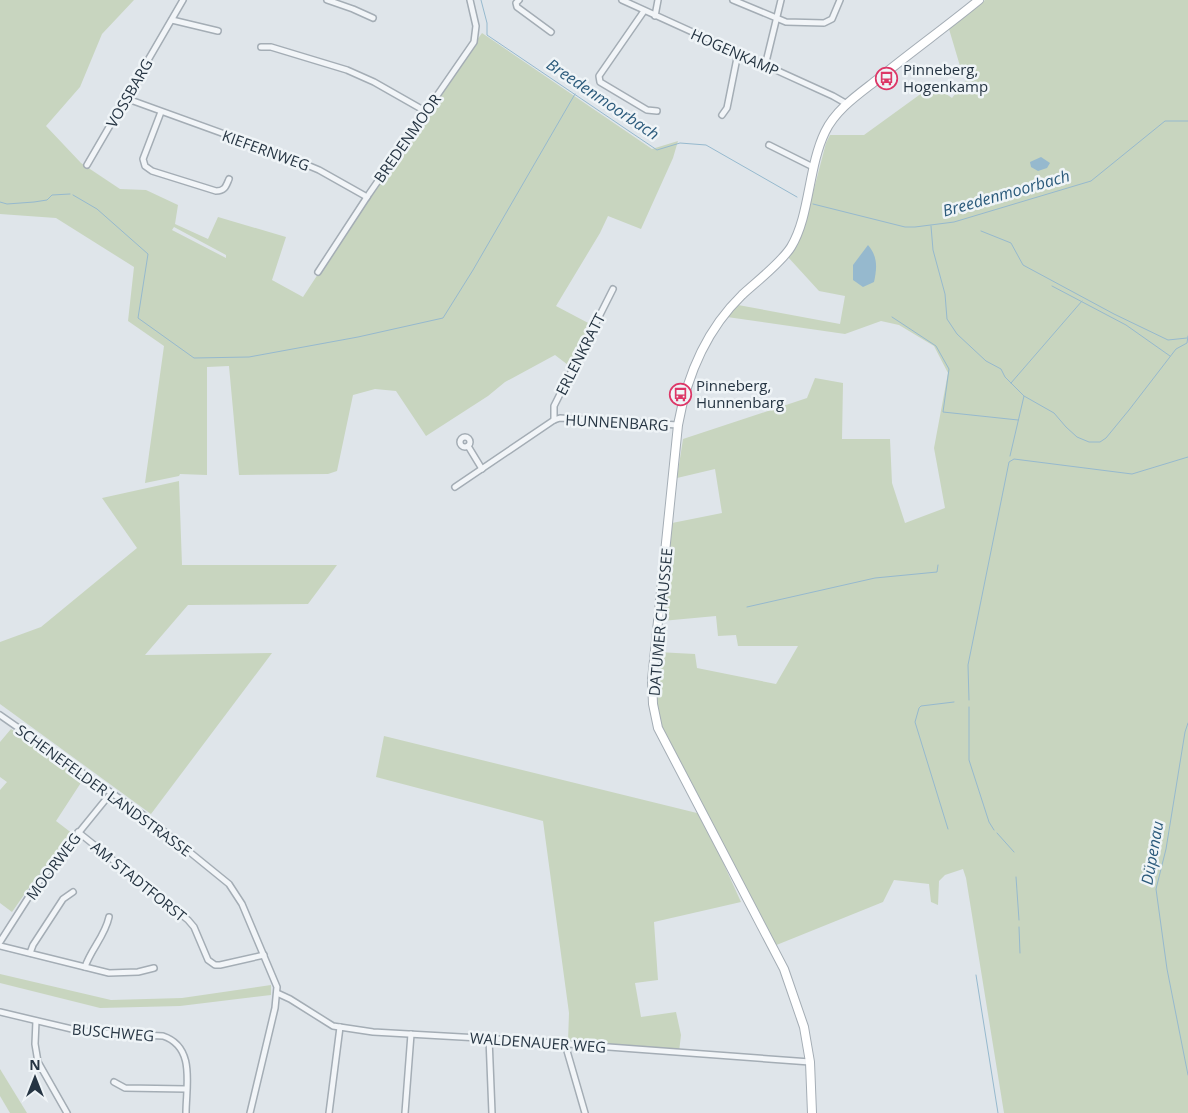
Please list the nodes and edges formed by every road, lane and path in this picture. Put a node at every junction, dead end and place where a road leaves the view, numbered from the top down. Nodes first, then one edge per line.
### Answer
1 (183, 0) edge
2 (329, 0) edge
3 (470, 0) edge
4 (519, 0) edge
5 (622, 0) edge
6 (658, 0) edge
7 (733, 0) edge
8 (780, 0) edge
9 (840, 0) edge
10 (980, 0) edge
11 (644, 11) junction
12 (655, 16) junction
13 (373, 18) dead end
14 (777, 18) junction
15 (172, 20) junction
16 (218, 31) dead end
17 (550, 32) dead end
18 (261, 47) dead end
19 (738, 53) junction
20 (765, 66) junction
21 (125, 98) junction
22 (847, 104) junction
23 (425, 111) junction
24 (657, 111) dead end
25 (161, 112) junction
26 (722, 114) dead end
27 (769, 146) dead end
28 (87, 165) dead end
29 (813, 167) junction
30 (229, 179) dead end
31 (367, 197) junction
32 (318, 272) dead end
33 (613, 289) dead end
34 (554, 420) junction
35 (678, 425) junction
36 (468, 446) dead end
37 (482, 469) junction
38 (455, 486) dead end
39 (0, 715) edge
40 (111, 793) junction
41 (78, 832) junction
42 (73, 892) dead end
43 (109, 917) dead end
44 (0, 944) edge
45 (30, 953) junction
46 (264, 955) junction
47 (85, 967) junction
48 (154, 968) dead end
49 (277, 993) junction
50 (0, 1012) edge
51 (36, 1021) junction
52 (340, 1027) junction
53 (411, 1034) junction
54 (489, 1038) junction
55 (565, 1044) junction
56 (810, 1062) junction
57 (114, 1082) dead end
58 (186, 1090) junction
59 (67, 1113) edge
60 (186, 1113) edge
61 (250, 1113) edge
62 (329, 1113) edge
63 (405, 1113) edge
64 (492, 1113) edge
65 (585, 1113) edge
66 (812, 1113) edge

1 - 15 street, VOSSBARG
2 - 13 street
3 - 23 street, BREDENMOOR
4 - 17 street
5 - 11 street, HOGENKAMP
6 - 12 street
7 - 14 street
8 - 14 street
9 - 14 street
10 - 22 street, DATUMER CHAUSSEE
11 - 12 street, HOGENKAMP
11 - 24 street
12 - 19 street, HOGENKAMP
14 - 20 street
15 - 16 street
15 - 21 street, VOSSBARG
18 - 23 street
19 - 20 street, HOGENKAMP
19 - 26 street
20 - 22 street, HOGENKAMP
21 - 25 street, KIEFERNWEG
21 - 28 street, VOSSBARG
22 - 29 street, DATUMER CHAUSSEE
23 - 31 street, BREDENMOOR
25 - 30 street
25 - 31 street, KIEFERNWEG
27 - 29 street
29 - 35 street, DATUMER CHAUSSEE
31 - 32 street, BREDENMOOR
33 - 34 street, ERLENKRATT
34 - 35 street, HUNNENBARG
34 - 37 street, HUNNENBARG
35 - 56 street, DATUMER CHAUSSEE
36 - 37 street
37 - 38 street, HUNNENBARG
39 - 40 street, SCHENEFELDER LANDSTRASSE
40 - 41 street, MOORWEG
40 - 46 street, SCHENEFELDER LANDSTRASSE
41 - 44 street, MOORWEG
41 - 46 street, AM STADTFORST
42 - 45 street
43 - 47 street
44 - 45 street
45 - 47 street
46 - 49 street, SCHENEFELDER LANDSTRASSE
47 - 48 street
49 - 52 street, WALDENAUER WEG
49 - 61 street, SCHENEFELDER LANDSTRASSE
50 - 51 street, BUSCHWEG
51 - 58 street, BUSCHWEG
51 - 59 street
52 - 53 street, WALDENAUER WEG
52 - 62 street
53 - 54 street, WALDENAUER WEG
53 - 63 street
54 - 55 street, WALDENAUER WEG
54 - 64 street
55 - 56 street, WALDENAUER WEG
55 - 65 street
56 - 66 street, DATUMER CHAUSSEE
57 - 58 street
58 - 60 street, BUSCHWEG

